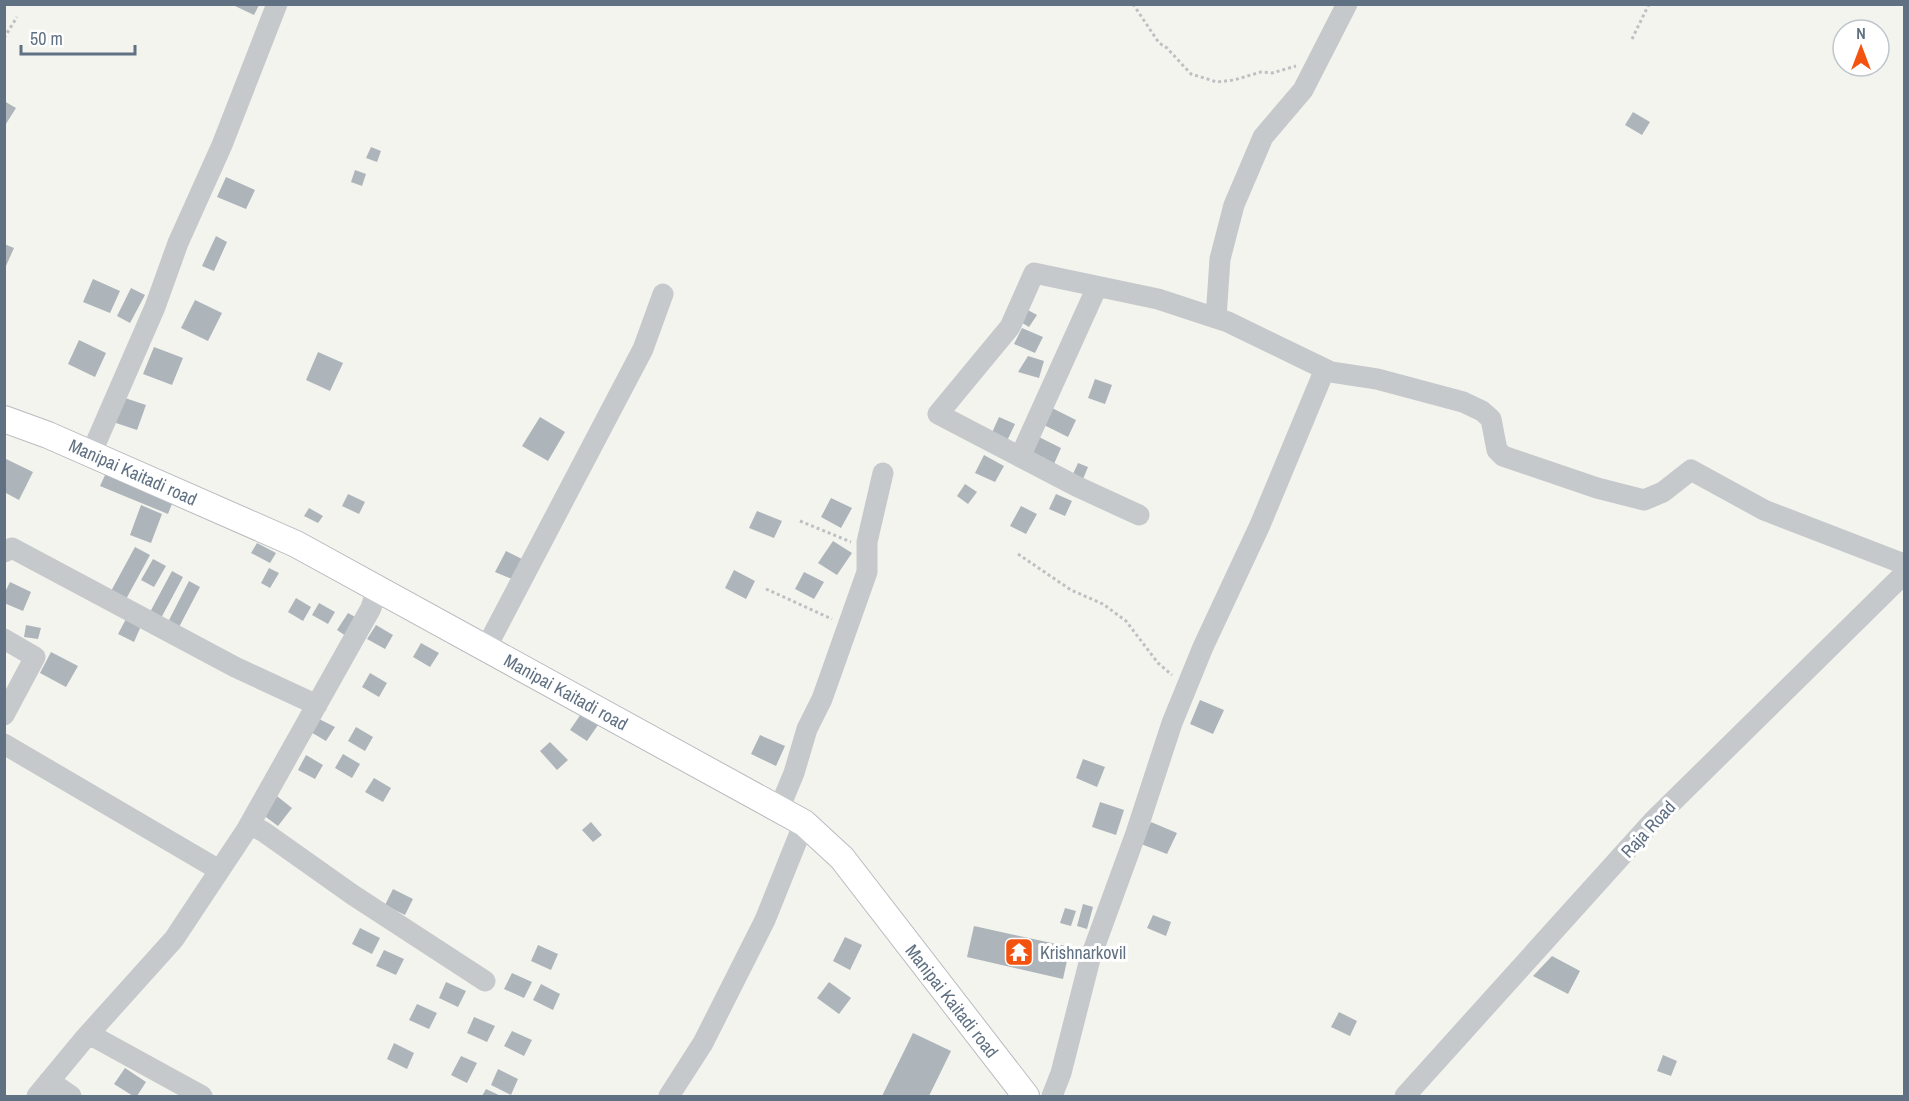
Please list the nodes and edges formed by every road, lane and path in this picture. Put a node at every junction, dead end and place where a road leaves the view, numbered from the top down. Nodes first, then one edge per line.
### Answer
1 (277, 4) edge
2 (1133, 4) edge
3 (1347, 4) edge
4 (1650, 4) edge
5 (17, 17) dead end
6 (4, 38) edge
7 (1632, 39) dead end
8 (1315, 64) junction
9 (1097, 287) junction
10 (663, 294) dead end
11 (1216, 318) junction
12 (1325, 369) junction
13 (4, 419) edge
14 (91, 454) junction
15 (1020, 457) junction
16 (883, 473) dead end
17 (1139, 515) dead end
18 (800, 521) dead end
19 (867, 548) junction
20 (4, 552) edge
21 (1018, 554) dead end
22 (1905, 564) edge
23 (1905, 574) edge
24 (377, 588) junction
25 (766, 589) dead end
26 (848, 626) junction
27 (4, 639) edge
28 (486, 648) junction
29 (1183, 695) junction
30 (317, 705) junction
31 (4, 715) edge
32 (4, 744) edge
33 (779, 809) junction
34 (804, 823) junction
35 (250, 824) junction
36 (219, 870) junction
37 (485, 981) dead end
38 (89, 1034) junction
39 (43, 1089) edge
40 (71, 1096) edge
41 (202, 1096) edge
42 (669, 1096) edge
43 (1026, 1096) edge
44 (1052, 1096) edge
45 (1405, 1096) edge

1 - 14 street
2 - 8 path
3 - 8 street
4 - 7 path
5 - 6 path
8 - 11 street
9 - 11 street
9 - 15 street
9 - 15 street
10 - 28 street
11 - 12 street
12 - 22 street
12 - 29 street
13 - 14 main road, Manipai Kaitadi road
14 - 24 main road, Manipai Kaitadi road
15 - 17 street
16 - 19 street
18 - 19 path
19 - 26 street
20 - 30 street
21 - 29 path
23 - 45 street, Raja Road
24 - 28 main road, Manipai Kaitadi road
24 - 30 street
25 - 26 path
26 - 33 street
27 - 31 street
28 - 33 main road, Manipai Kaitadi road
29 - 44 street
30 - 35 street
32 - 36 street
33 - 34 main road, Manipai Kaitadi road
34 - 42 street
34 - 43 main road, Manipai Kaitadi road
35 - 36 street
35 - 37 street
36 - 38 street
38 - 39 street
38 - 41 street
39 - 40 street

